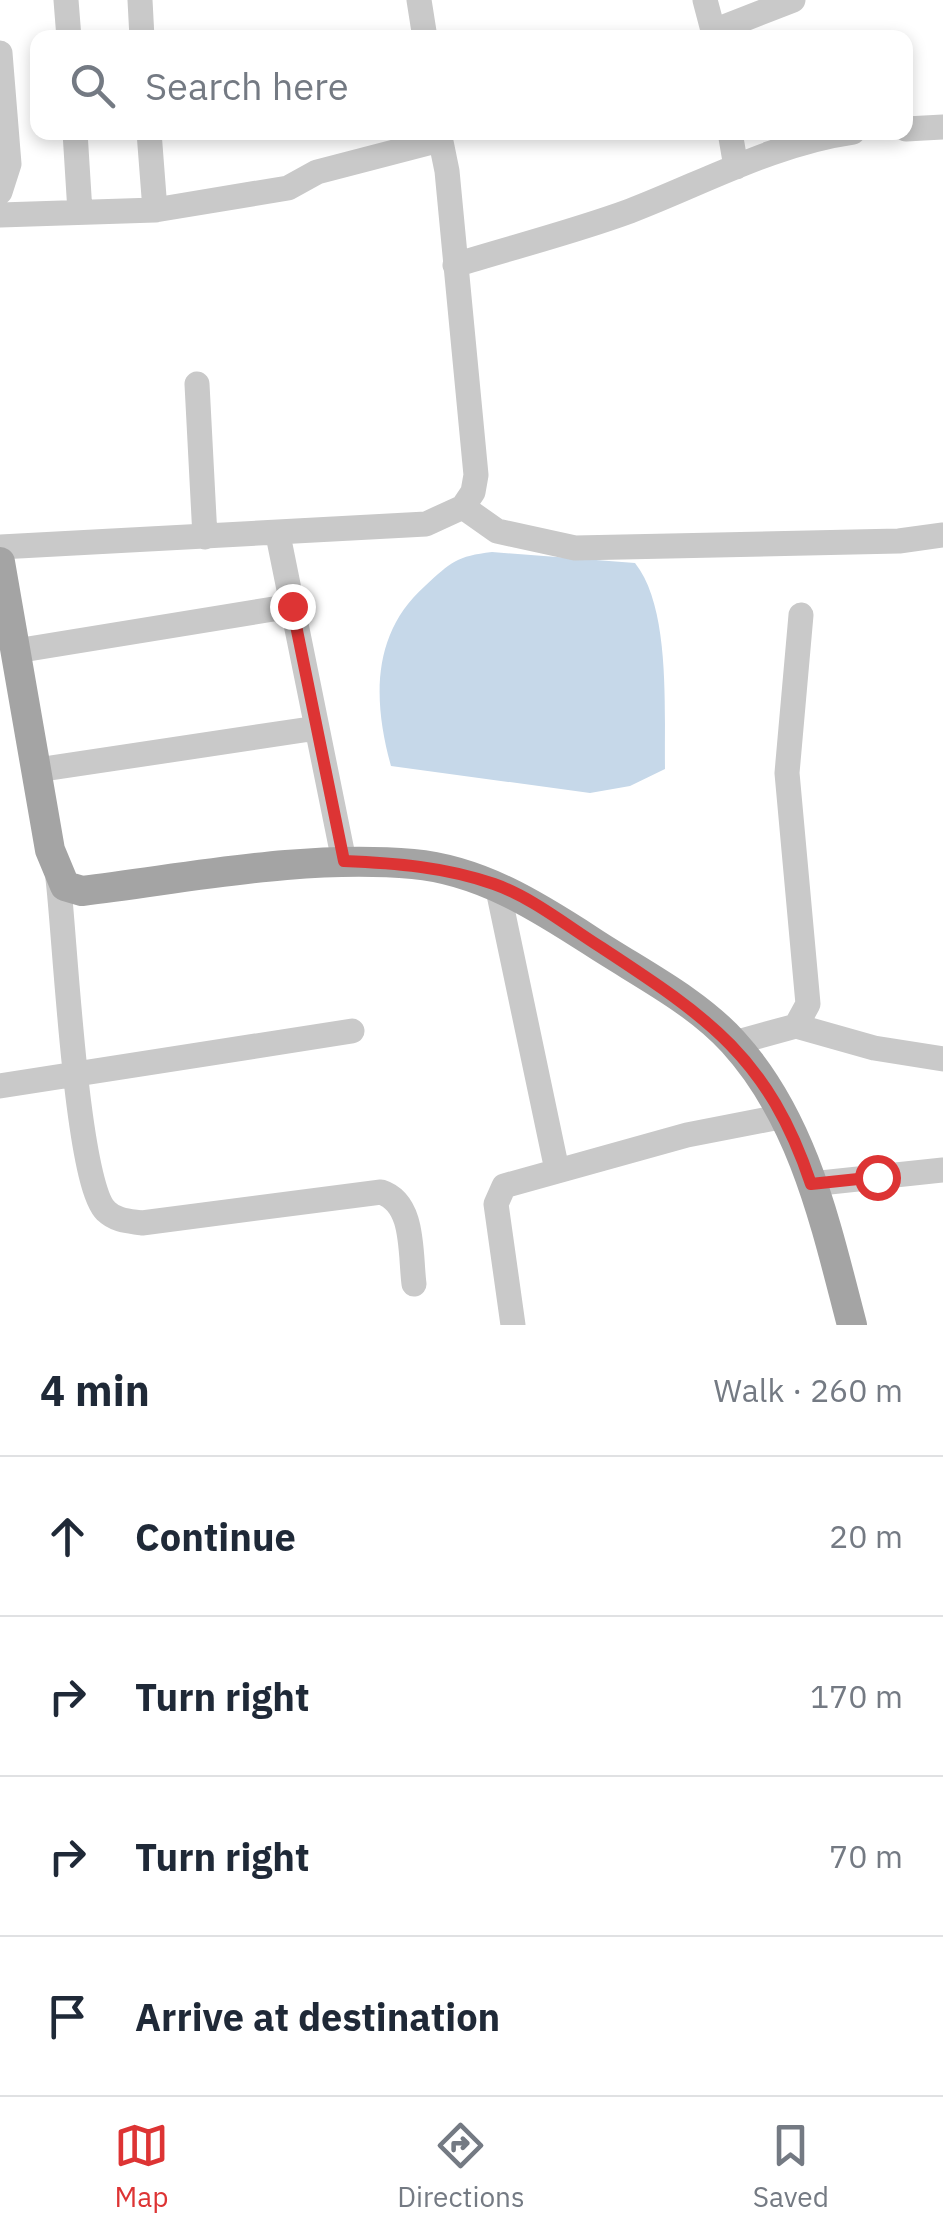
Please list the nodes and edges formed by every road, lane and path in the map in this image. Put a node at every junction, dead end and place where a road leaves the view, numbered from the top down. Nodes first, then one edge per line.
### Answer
1 (66, 0) edge
2 (140, 0) edge
3 (705, 0) edge
4 (793, 0) edge
5 (425, 1) edge
6 (68, 30) edge
7 (142, 30) edge
8 (425, 30) edge
9 (713, 30) edge
10 (723, 30) edge
11 (0, 52) edge
12 (943, 127) edge
13 (913, 129) edge
14 (76, 140) edge
15 (150, 140) edge
16 (426, 140) edge
17 (440, 140) edge
18 (731, 140) edge
19 (817, 140) edge
20 (736, 167) junction
21 (0, 192) edge
22 (155, 210) junction
23 (80, 212) junction
24 (0, 215) edge
25 (454, 265) junction
26 (197, 384) dead end
27 (463, 507) junction
28 (278, 535) junction
29 (943, 535) edge
30 (204, 537) junction
31 (0, 546) edge
32 (0, 562) edge
33 (292, 606) junction
34 (801, 614) dead end
35 (16, 652) junction
36 (317, 728) junction
37 (36, 770) junction
38 (344, 861) junction
39 (58, 879) junction
40 (497, 885) junction
41 (796, 1026) junction
42 (352, 1032) dead end
43 (734, 1043) junction
44 (943, 1059) edge
45 (77, 1072) junction
46 (0, 1086) edge
47 (785, 1116) junction
48 (557, 1170) junction
49 (943, 1170) edge
50 (811, 1184) junction
51 (414, 1284) dead end
52 (512, 1325) edge
53 (852, 1325) edge

1 - 6 street
2 - 7 street
3 - 9 street
4 - 10 street
5 - 8 street
11 - 21 street
12 - 13 street
14 - 23 street
15 - 22 street
16 - 22 street
17 - 25 street
18 - 20 street
19 - 20 street
20 - 25 street
22 - 23 street
23 - 24 street
25 - 27 street
26 - 30 street
27 - 28 street
27 - 29 street
28 - 30 street
28 - 33 street
30 - 31 street
32 - 35 main road
33 - 35 street
33 - 36 street
34 - 41 street
35 - 37 main road
36 - 37 street
36 - 38 street
37 - 39 main road
38 - 39 main road
38 - 40 main road
39 - 45 street
40 - 43 main road
40 - 48 street
41 - 43 street
41 - 44 street
42 - 45 street
43 - 47 main road
45 - 46 street
45 - 51 street
47 - 48 street
47 - 50 main road
48 - 52 street
49 - 50 street
50 - 53 main road

